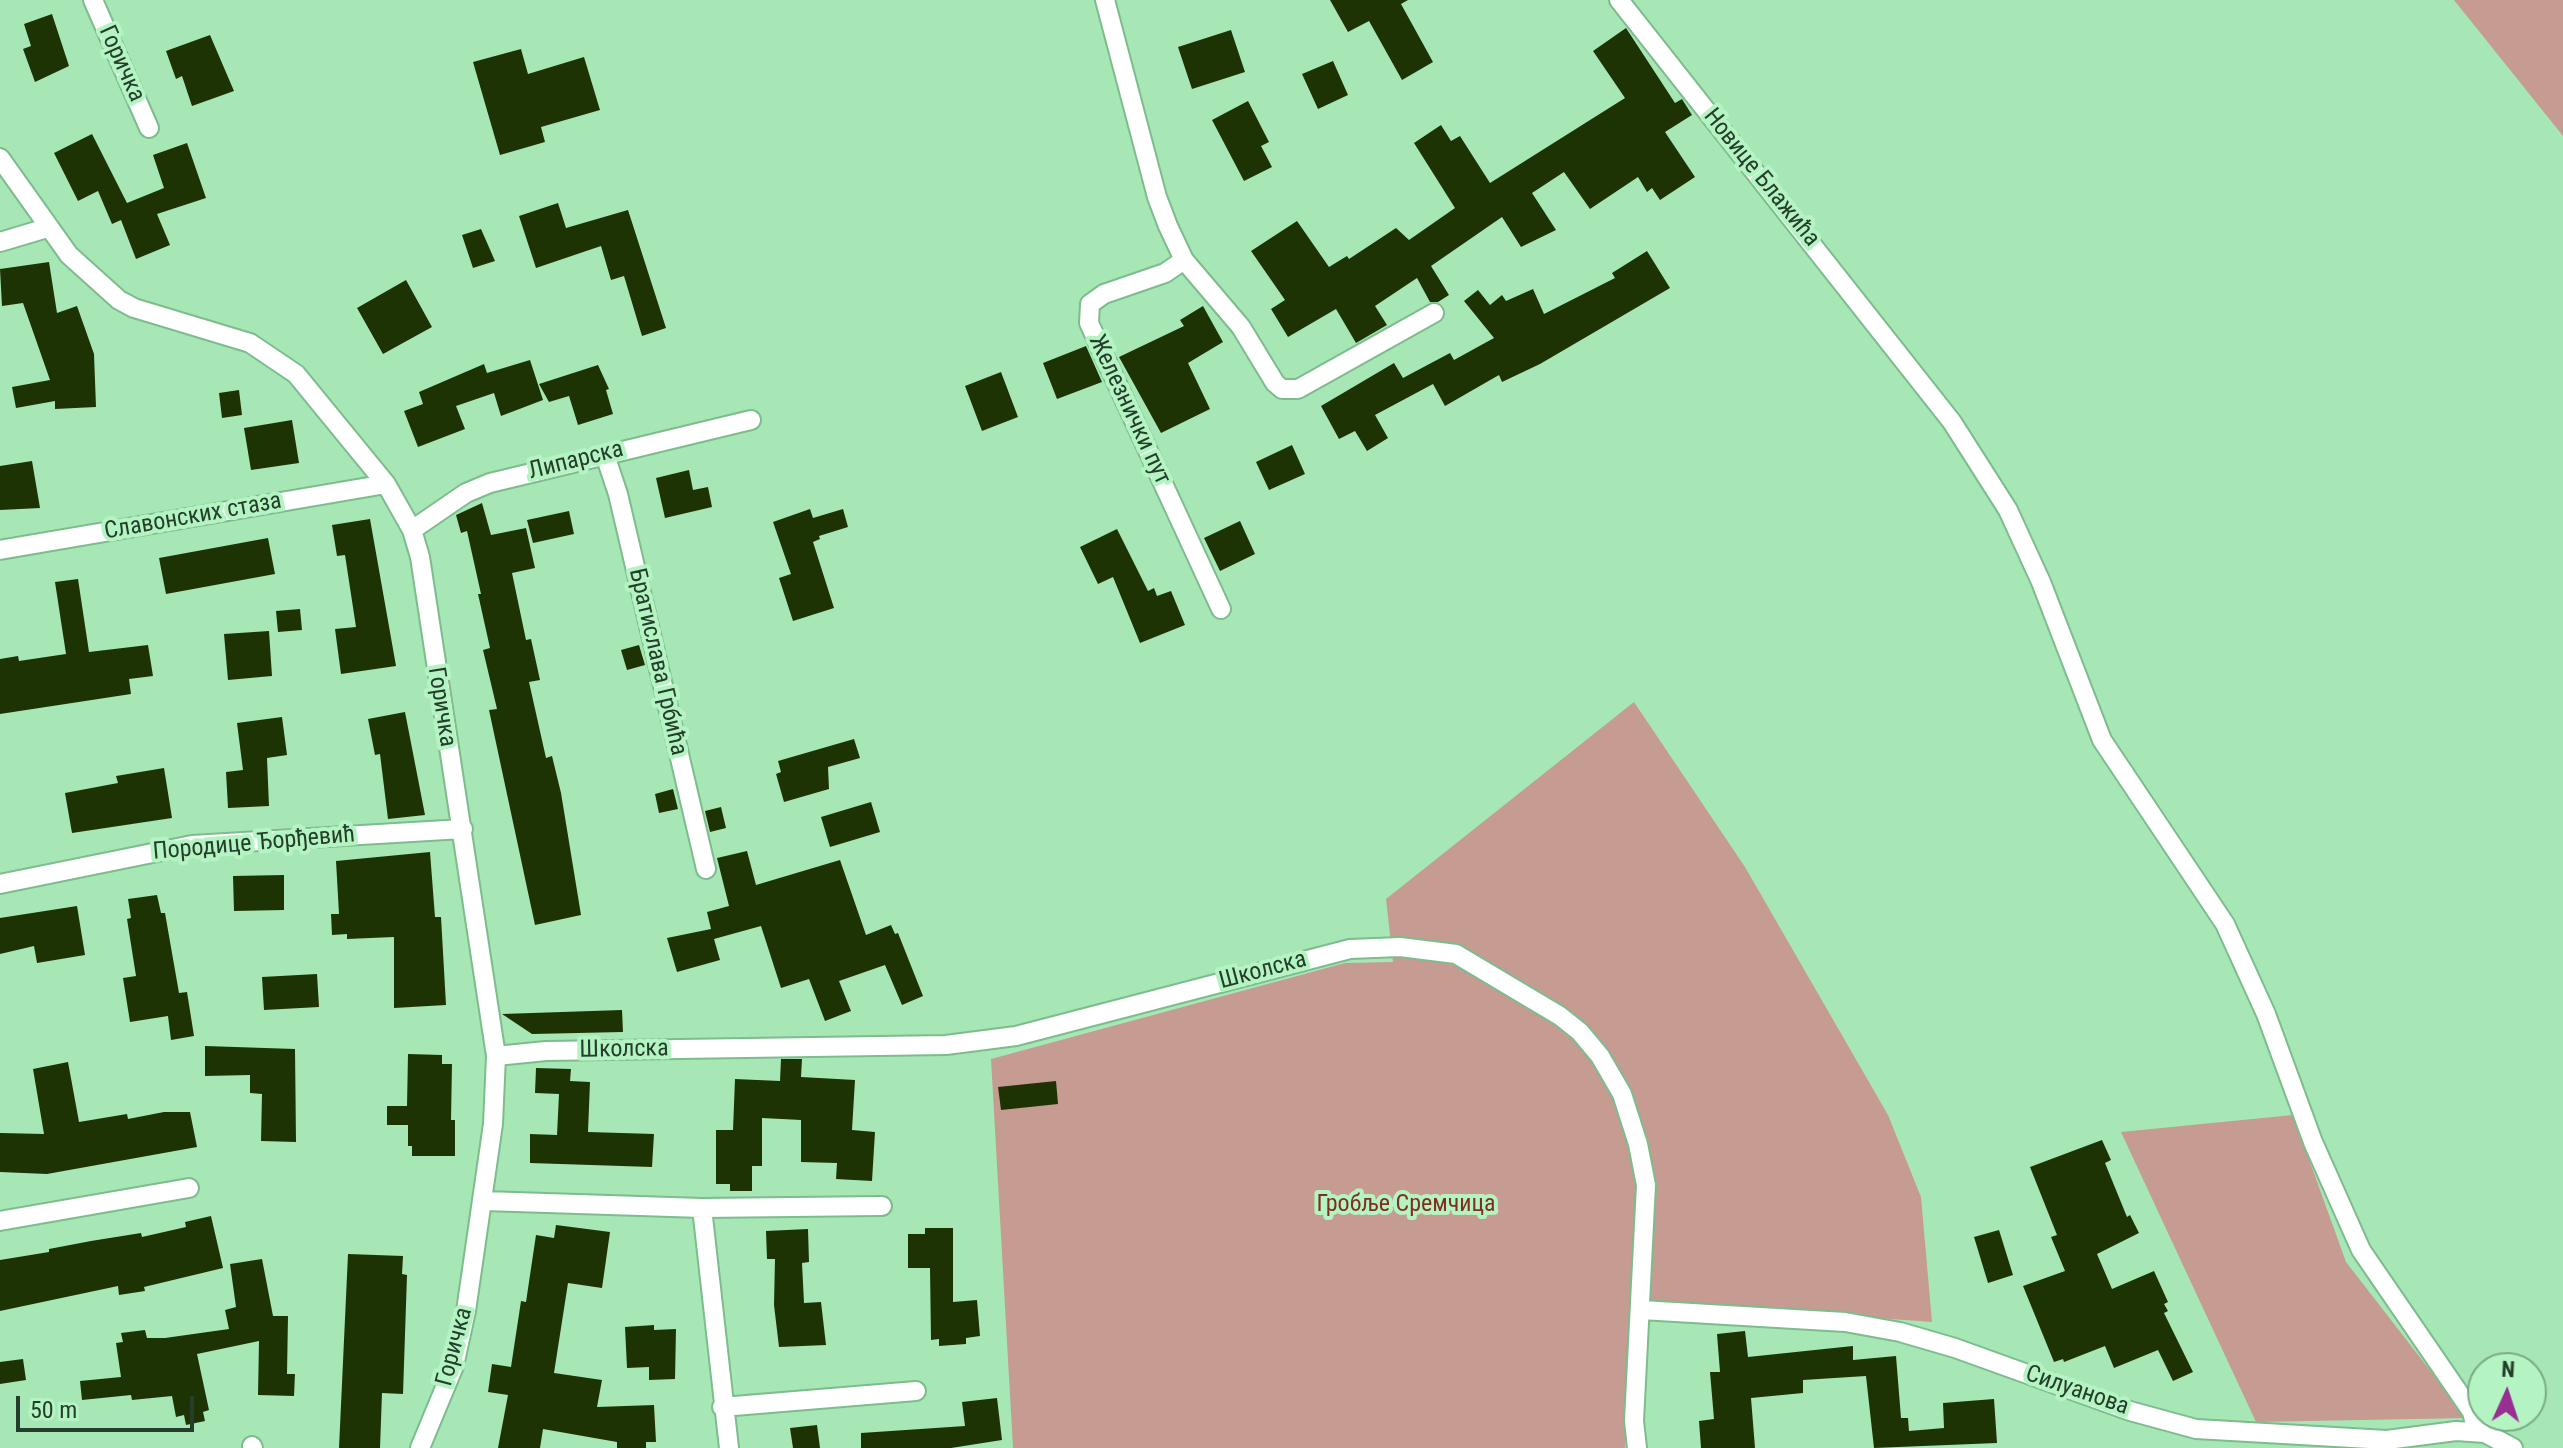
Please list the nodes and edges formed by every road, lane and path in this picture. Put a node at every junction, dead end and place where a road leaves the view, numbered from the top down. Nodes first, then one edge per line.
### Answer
1 (93, 0) edge
2 (1105, 0) edge
3 (1619, 0) edge
4 (149, 128) dead end
5 (0, 158) edge
6 (47, 228) junction
7 (0, 242) edge
8 (1184, 260) junction
9 (1434, 313) dead end
10 (751, 420) dead end
11 (605, 455) junction
12 (386, 484) junction
13 (412, 530) junction
14 (0, 550) edge
15 (1221, 609) dead end
16 (463, 829) junction
17 (706, 869) dead end
18 (0, 884) edge
19 (496, 1056) junction
20 (189, 1188) dead end
21 (484, 1201) junction
22 (882, 1206) dead end
23 (702, 1208) junction
24 (0, 1221) edge
25 (1641, 1310) junction
26 (916, 1391) dead end
27 (2467, 1405) edge
28 (722, 1407) junction
29 (2467, 1432) edge
30 (2477, 1432) edge
31 (2384, 1444) edge
32 (420, 1448) edge
33 (729, 1448) edge
34 (1637, 1448) edge
35 (2513, 1448) edge

1 - 4 street, Горичка
2 - 8 street
3 - 27 street, Новице Блажића
5 - 6 street, Горичка
6 - 7 street
6 - 12 street, Горичка
8 - 9 street
8 - 15 street, Железнички пут
10 - 11 street, Липарска
11 - 13 street, Липарска
11 - 17 street, Братислава Грбића
12 - 13 street, Горичка
12 - 14 street, Славонских стаза
13 - 16 street, Горичка
16 - 18 street, Породице Ђорђевић
16 - 19 street, Горичка
19 - 21 street, Горичка
19 - 25 street, Школска
20 - 24 street
21 - 23 street
21 - 32 street, Горичка
22 - 23 street
23 - 28 street
25 - 31 street, Силуанова
25 - 34 street, Школска
26 - 28 street
28 - 33 street
29 - 31 street, Силуанова
30 - 35 street, Силуанова

